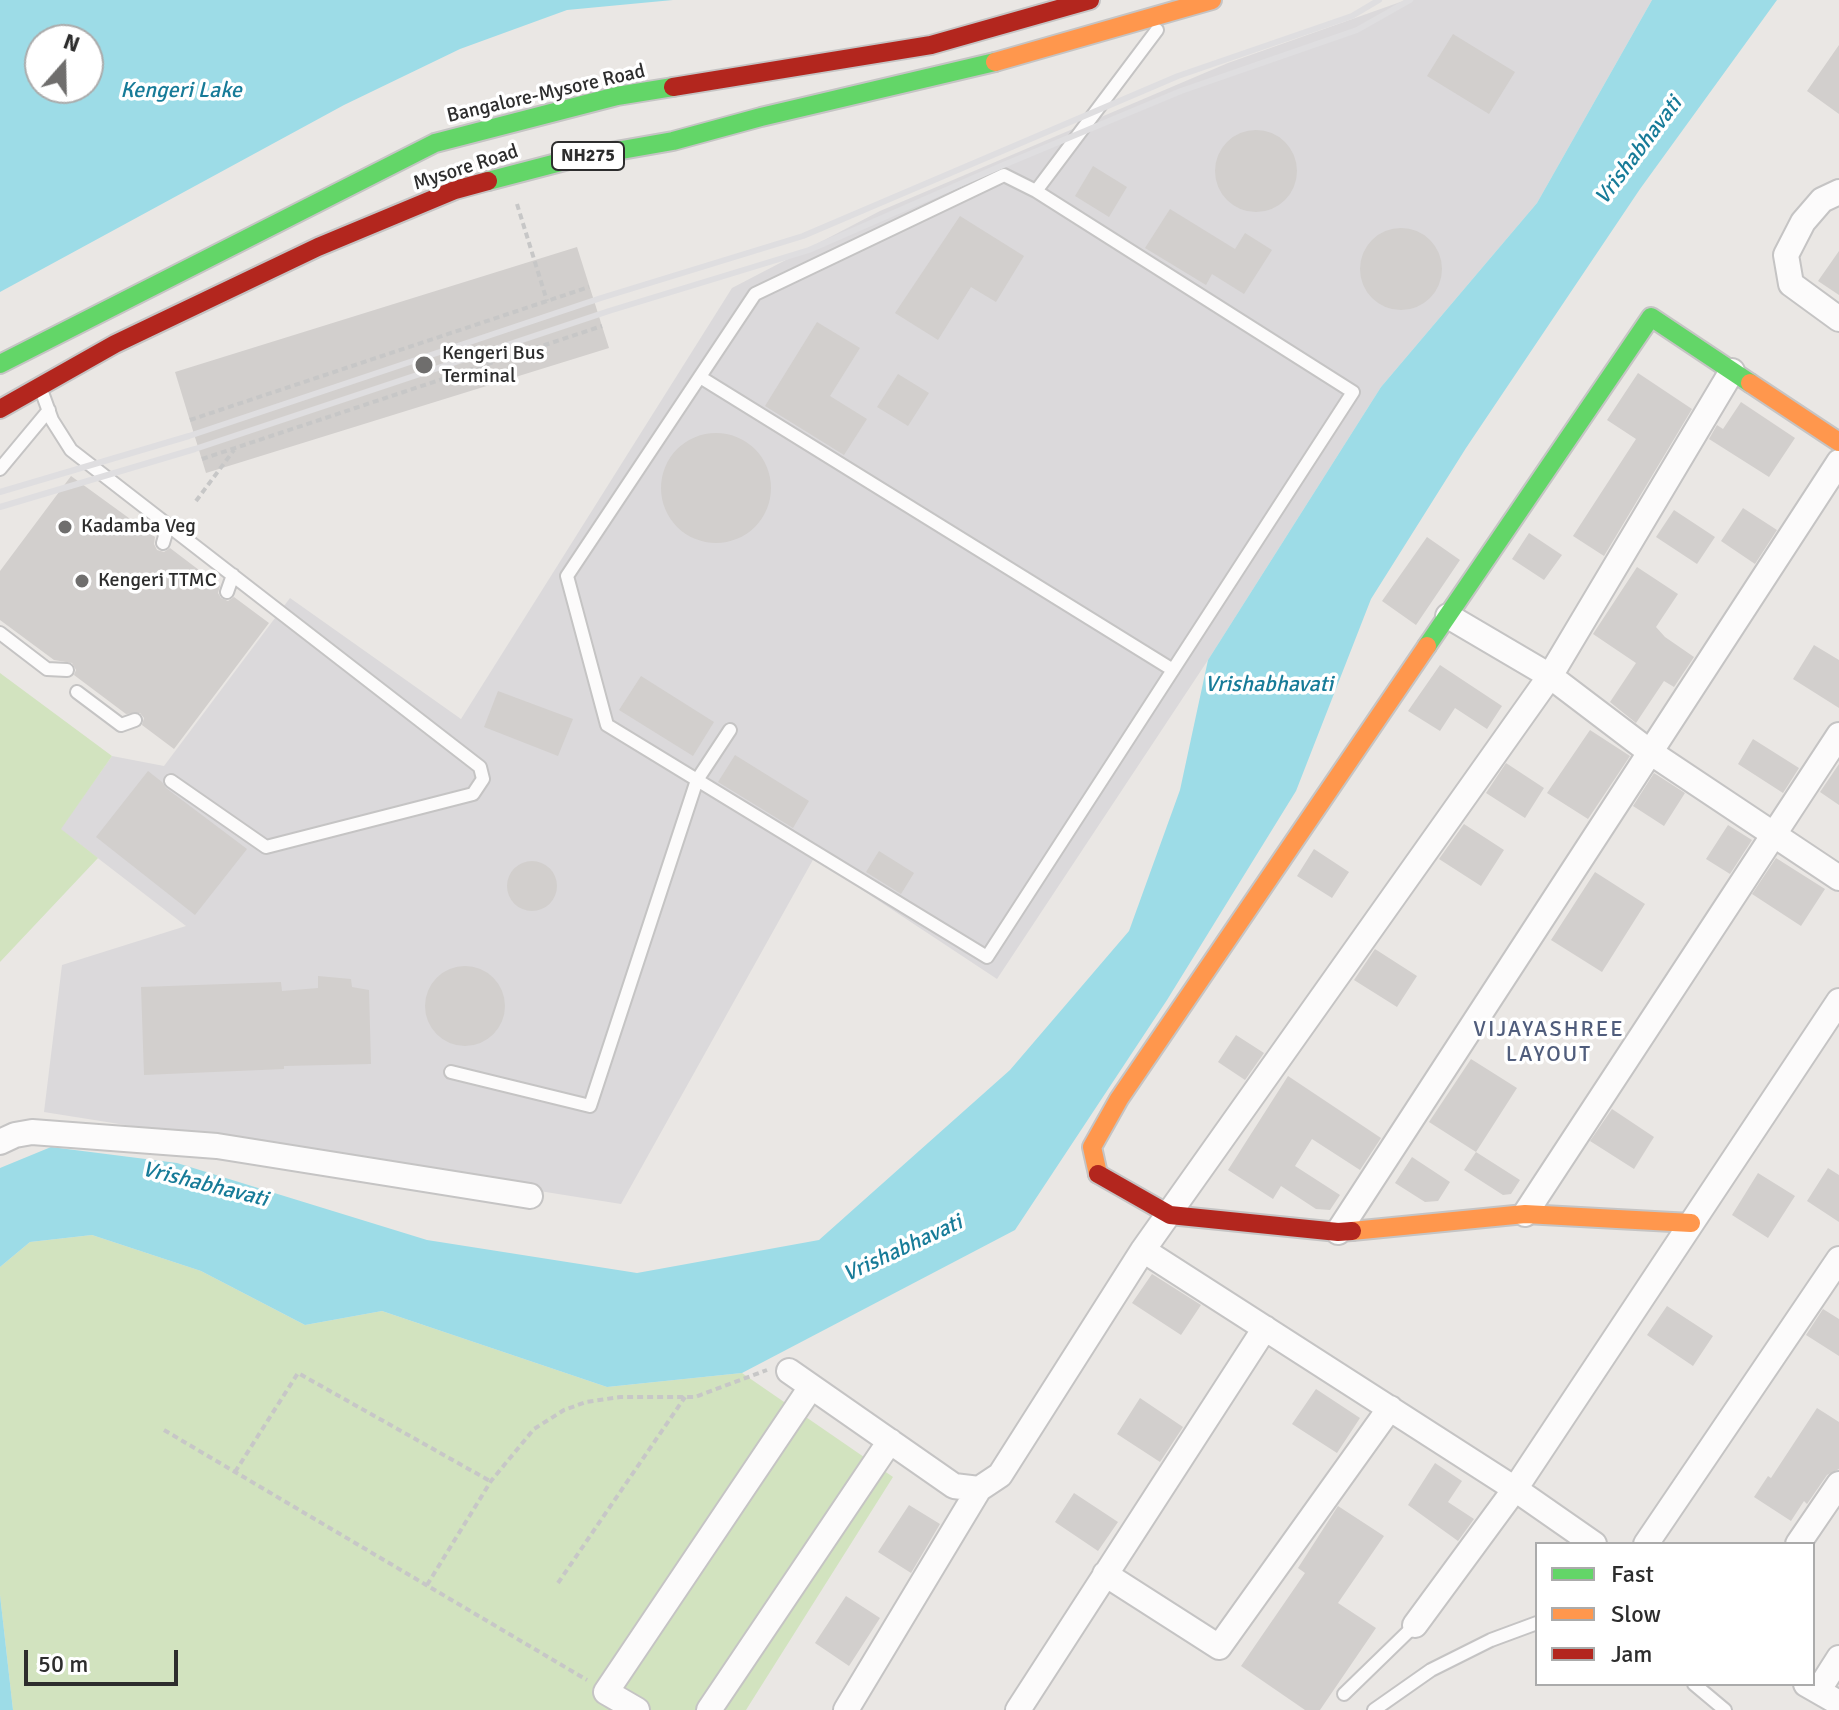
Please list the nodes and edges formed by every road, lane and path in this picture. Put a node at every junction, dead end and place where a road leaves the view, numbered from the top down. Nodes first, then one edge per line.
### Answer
1 (1090, 0) edge
2 (1212, 0) edge
3 (1171, 12) junction
4 (508, 176) junction
5 (1036, 191) junction
6 (1839, 192) edge
7 (589, 287) dead end
8 (547, 301) junction
9 (1839, 319) edge
10 (602, 326) dead end
11 (0, 364) edge
12 (1732, 371) junction
13 (700, 377) junction
14 (40, 389) junction
15 (0, 409) edge
16 (49, 410) junction
17 (190, 420) dead end
18 (1839, 442) edge
19 (236, 448) junction
20 (202, 459) dead end
21 (1839, 462) edge
22 (0, 469) edge
23 (196, 501) dead end
24 (168, 526) junction
25 (163, 543) dead end
26 (233, 575) junction
27 (227, 592) dead end
28 (1448, 616) junction
29 (0, 633) edge
30 (67, 670) dead end
31 (1173, 670) junction
32 (1550, 676) junction
33 (77, 692) dead end
34 (135, 720) dead end
35 (730, 730) dead end
36 (1839, 735) edge
37 (1650, 752) junction
38 (697, 780) junction
39 (171, 781) dead end
40 (1773, 834) junction
41 (1839, 878) edge
42 (1839, 1001) edge
43 (451, 1072) dead end
44 (5, 1132) edge
45 (530, 1196) dead end
46 (1525, 1214) junction
47 (1170, 1215) junction
48 (1691, 1223) junction
49 (1338, 1232) junction
50 (1143, 1250) junction
51 (1839, 1259) edge
52 (1265, 1328) junction
53 (789, 1371) joint
54 (811, 1387) junction
55 (685, 1397) junction
56 (1390, 1408) junction
57 (164, 1430) dead end
58 (890, 1441) junction
59 (235, 1472) junction
60 (491, 1481) junction
61 (1839, 1484) edge
62 (979, 1489) junction
63 (1515, 1489) junction
64 (1591, 1542) edge
65 (1647, 1542) edge
66 (1799, 1542) edge
67 (1105, 1574) junction
68 (558, 1583) dead end
69 (427, 1585) junction
70 (1535, 1624) edge
71 (1415, 1625) joint
72 (1839, 1658) edge
73 (1815, 1685) edge
74 (1696, 1686) edge
75 (1812, 1688) edge
76 (606, 1692) junction
77 (1344, 1694) dead end
78 (1839, 1703) edge
79 (637, 1710) edge
80 (709, 1710) edge
81 (846, 1710) edge
82 (1018, 1710) edge
83 (1374, 1710) edge
84 (1725, 1710) edge

1 - 11 main road, Bangalore-Mysore Road / NH275
2 - 3 main road, Mysore Road / NH275
3 - 4 main road, Mysore Road / NH275
3 - 5 lane
4 - 8 path
4 - 14 main road, Mysore Road / NH275
5 - 13 lane
5 - 31 lane
6 - 9 street
7 - 8 path
8 - 17 path
10 - 19 path
12 - 18 main road
12 - 28 main road
12 - 32 street
13 - 31 lane
13 - 38 lane
14 - 15 main road, Mysore Road / NH275
14 - 16 lane
16 - 22 lane
16 - 24 lane
19 - 20 path
19 - 23 path
21 - 37 street
24 - 25 lane
24 - 26 lane
26 - 27 lane
26 - 39 lane
28 - 32 street
28 - 47 main road
29 - 30 lane
31 - 38 lane
32 - 37 street
32 - 47 street
33 - 34 lane
35 - 38 lane
36 - 40 street
37 - 40 street
37 - 49 street
38 - 43 lane
40 - 41 street
40 - 46 street
42 - 48 street
44 - 45 street
46 - 48 main road
46 - 49 main road
47 - 49 main road
47 - 50 street
48 - 63 street
50 - 52 street
50 - 62 street
51 - 65 street
52 - 56 street
52 - 67 street
53 - 54 street
53 - 55 path
54 - 58 street
54 - 76 street
55 - 60 path
55 - 68 path
56 - 63 street
56 - 67 street
57 - 59 path
58 - 62 street
58 - 80 street
59 - 60 path
59 - 69 path
60 - 69 path
61 - 66 street
62 - 81 street
63 - 64 street
63 - 71 street
67 - 82 street
69 - 76 path
70 - 83 lane
71 - 77 lane
72 - 73 street
74 - 84 lane
75 - 78 street
76 - 79 street

